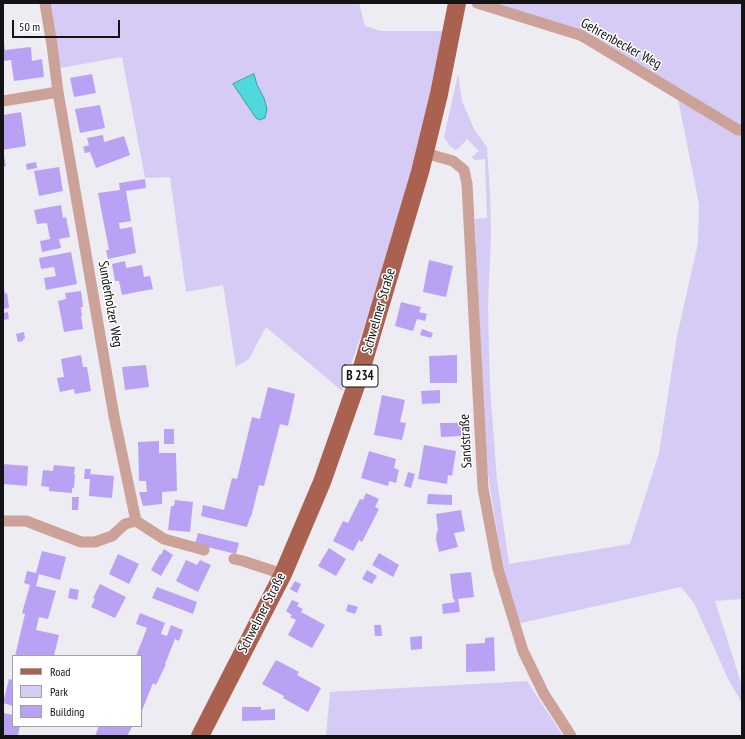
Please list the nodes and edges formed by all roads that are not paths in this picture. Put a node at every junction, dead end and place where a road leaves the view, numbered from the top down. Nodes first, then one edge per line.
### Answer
1 (45, 3) edge
2 (457, 3) edge
3 (477, 3) edge
4 (58, 92) junction
5 (3, 101) edge
6 (742, 130) edge
7 (425, 153) junction
8 (136, 520) junction
9 (3, 521) edge
10 (204, 550) dead end
11 (234, 559) dead end
12 (283, 574) junction
13 (200, 736) edge
14 (571, 736) edge

1 - 4 street, Sunderholzer Weg
2 - 7 main road, Schwelmer Straße / B 234
3 - 6 street, Gehrenbecker Weg
4 - 5 street
4 - 8 street, Sunderholzer Weg
7 - 12 main road, Schwelmer Straße / B 234
7 - 14 street, Sandstraße
8 - 9 street
8 - 10 street
11 - 12 street
12 - 13 main road, Schwelmer Straße / B 234

